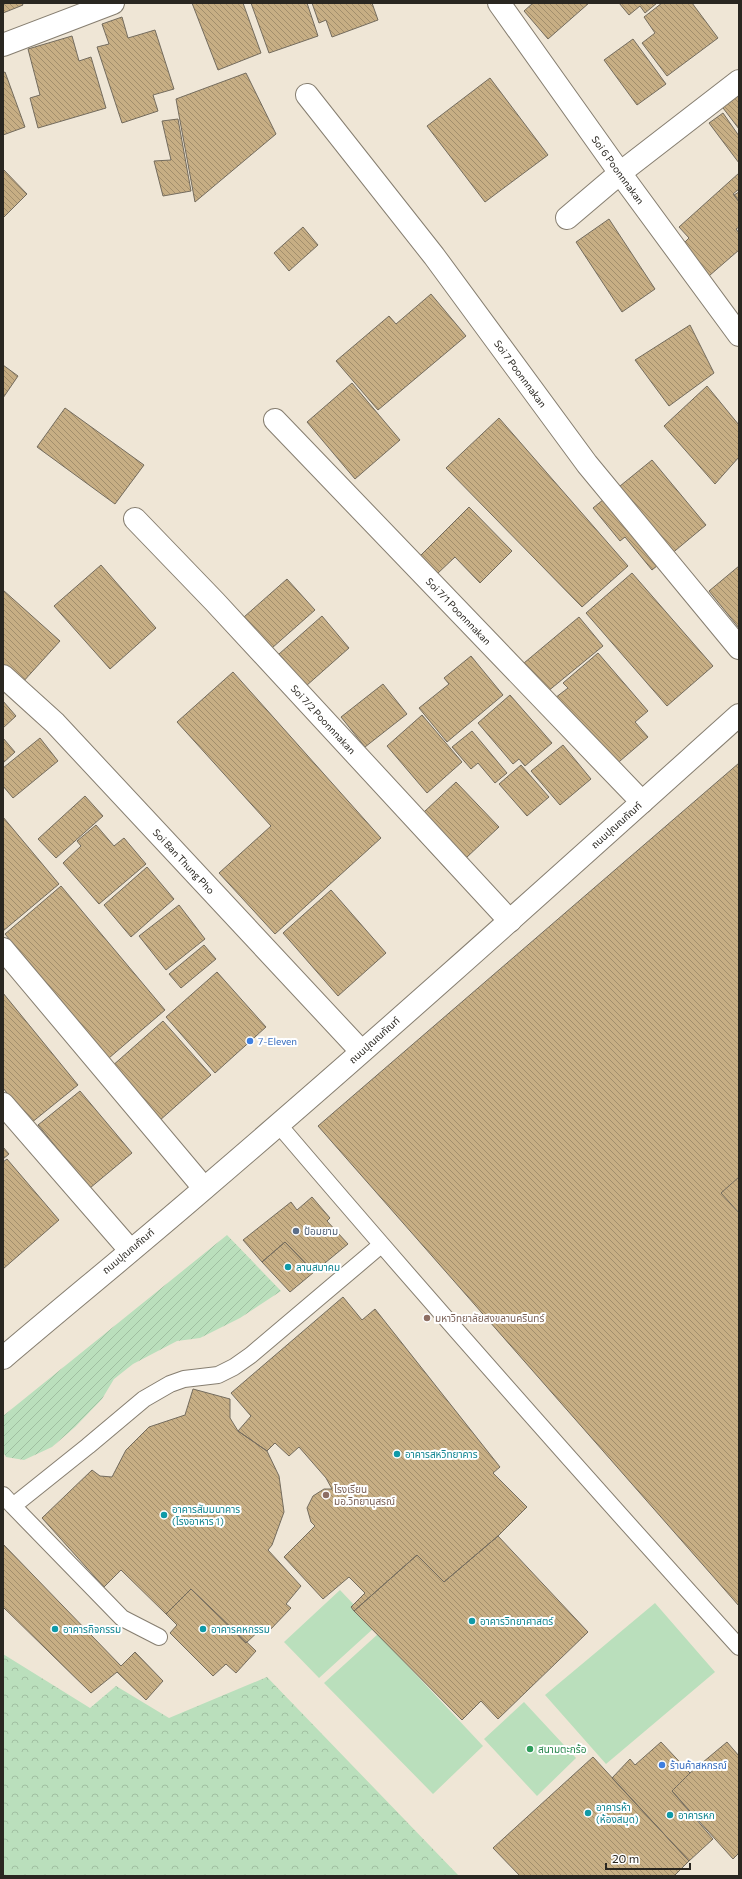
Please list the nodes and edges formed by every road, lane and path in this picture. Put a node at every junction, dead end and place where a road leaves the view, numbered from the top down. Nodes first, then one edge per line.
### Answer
1 (112, 3) edge
2 (499, 3) edge
3 (3, 45) edge
4 (739, 81) edge
5 (307, 95) dead end
6 (620, 173) junction
7 (567, 218) dead end
8 (739, 335) edge
9 (275, 420) dead end
10 (135, 519) dead end
11 (739, 648) edge
12 (3, 676) edge
13 (739, 715) edge
14 (642, 802) junction
15 (510, 921) junction
16 (3, 949) edge
17 (361, 1051) junction
18 (3, 1104) edge
19 (278, 1124) junction
20 (204, 1188) junction
21 (381, 1245) junction
22 (130, 1250) junction
23 (3, 1358) edge
24 (8, 1501) edge
25 (159, 1637) dead end
26 (739, 1648) edge

1 - 3 street
2 - 6 street, Soi 6 Poonnnakan
4 - 6 street
5 - 11 street, Soi 7 Poonnnakan
6 - 7 street
6 - 8 street, Soi 6 Poonnnakan
9 - 14 street, Soi 7/1 Poonnnakan
10 - 15 street, Soi 7/2 Poonnnakan
12 - 17 street, Soi Ban Thung Pho
13 - 14 street, ถนนปุณณกัณฑ์
14 - 15 street, ถนนปุณณกัณฑ์
15 - 17 street, ถนนปุณณกัณฑ์
16 - 20 street
17 - 19 street, ถนนปุณณกัณฑ์
18 - 22 street
19 - 20 street, ถนนปุณณกัณฑ์
19 - 21 lane
20 - 22 street, ถนนปุณณกัณฑ์
21 - 24 lane
21 - 26 lane
22 - 23 street, ถนนปุณณกัณฑ์
24 - 25 lane

